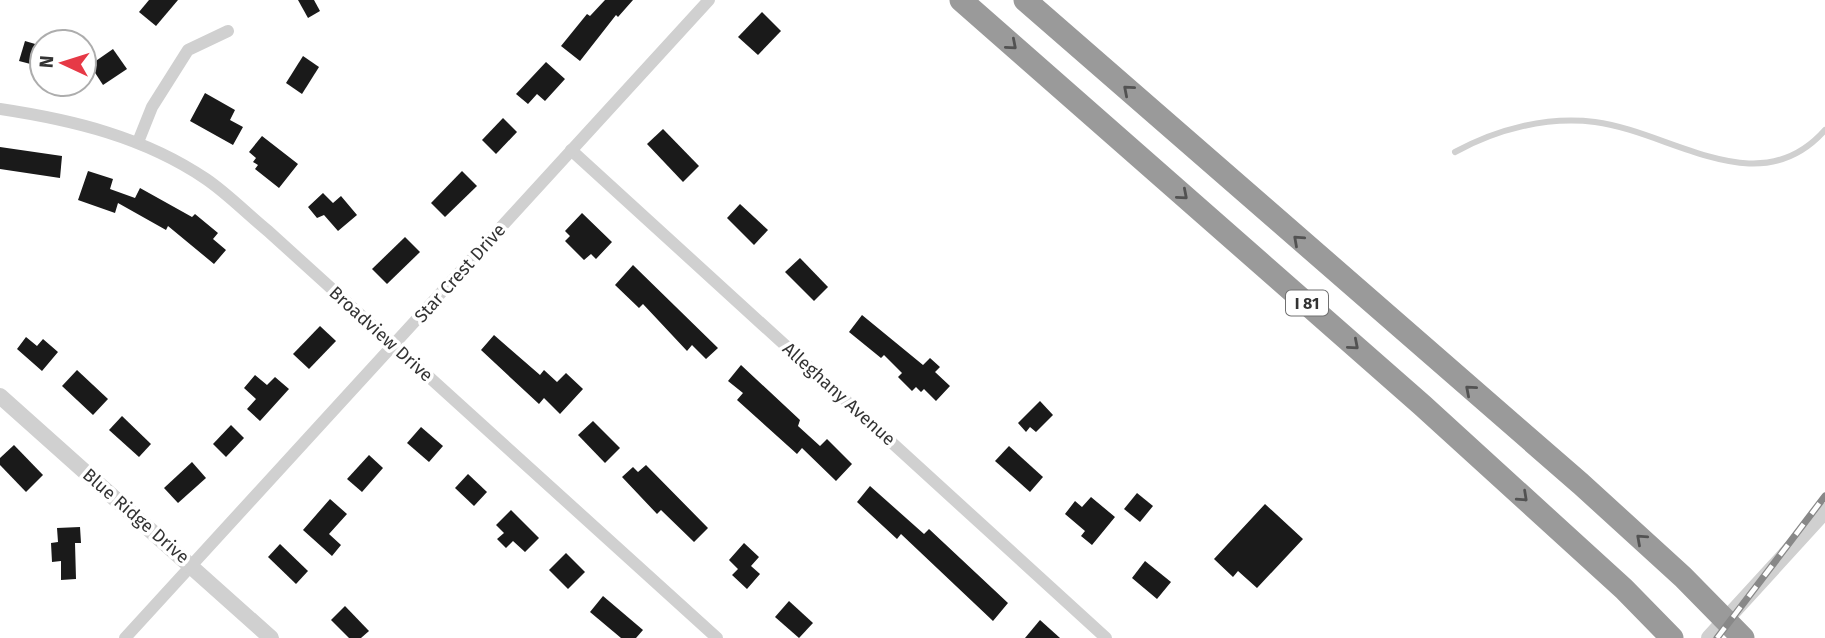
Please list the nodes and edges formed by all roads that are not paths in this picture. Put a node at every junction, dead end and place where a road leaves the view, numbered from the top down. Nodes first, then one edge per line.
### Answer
1 (709, 0) edge
2 (961, 0) edge
3 (1025, 0) edge
4 (228, 31) dead end
5 (0, 109) edge
6 (1825, 130) edge
7 (138, 142) junction
8 (571, 150) junction
9 (1455, 152) dead end
10 (394, 346) junction
11 (0, 397) edge
12 (1825, 511) edge
13 (193, 566) junction
14 (125, 638) edge
15 (271, 638) edge
16 (717, 638) edge
17 (1107, 638) edge
18 (1672, 638) edge
19 (1709, 638) edge
20 (1743, 638) edge

1 - 8 street, Star Crest Drive
2 -> 18 highway, I 81
20 -> 3 highway, I 81
4 - 7 street
5 - 7 street, Broadview Drive
6 - 9 lane
7 - 10 street, Broadview Drive
8 - 10 street, Star Crest Drive
8 - 17 street, Alleghany Avenue
10 - 13 street, Star Crest Drive
10 - 16 street, Broadview Drive
11 - 13 street, Blue Ridge Drive
12 - 19 street
13 - 14 street, Star Crest Drive
13 - 15 street, Blue Ridge Drive

